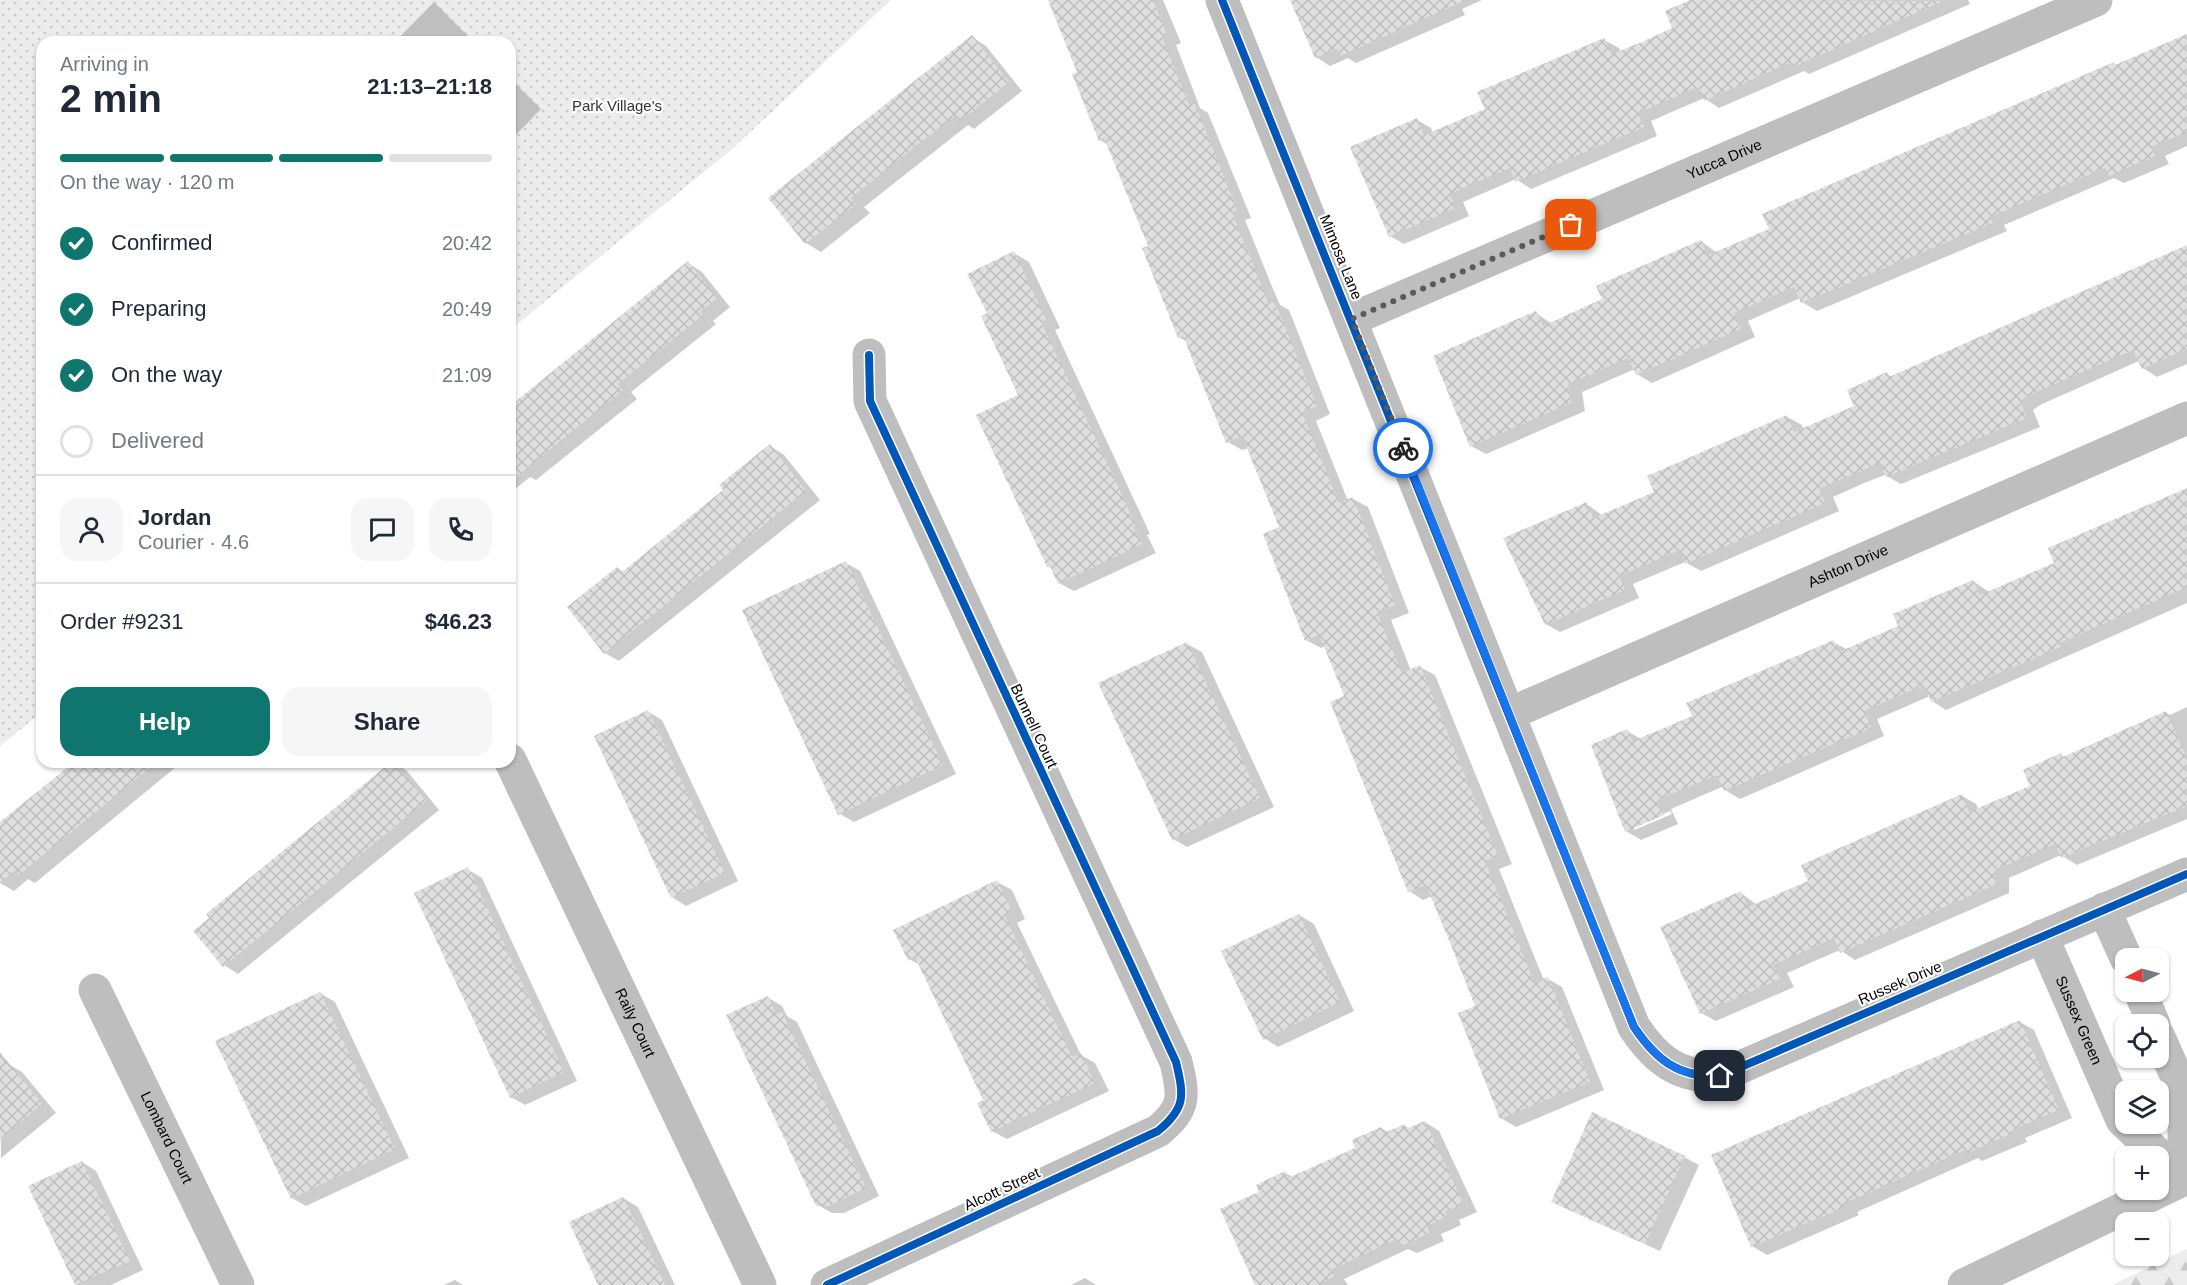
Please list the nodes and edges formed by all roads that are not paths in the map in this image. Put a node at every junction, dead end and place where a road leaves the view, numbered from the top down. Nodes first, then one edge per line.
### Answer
1 (1222, 0) edge
2 (2096, 0) edge
3 (1352, 319) junction
4 (869, 355) dead end
5 (2187, 418) edge
6 (1509, 714) junction
7 (514, 768) edge
8 (2187, 874) edge
9 (2104, 909) junction
10 (2042, 936) junction
11 (2122, 948) edge
12 (95, 990) dead end
13 (1634, 1027) joint
14 (2169, 1060) edge
15 (1180, 1107) joint
16 (2186, 1178) edge
17 (238, 1285) edge
18 (760, 1285) edge
19 (827, 1285) edge
20 (1964, 1285) edge

1 - 3 street, Mimosa Lane
2 - 3 street, Yucca Drive
3 - 6 street, Mimosa Lane
4 - 15 street, Bunnell Court
5 - 6 street, Ashton Drive
6 - 13 street, Mimosa Lane
7 - 18 street, Raily Court
8 - 9 street, Russek Drive
9 - 10 street, Russek Drive
9 - 11 street
10 - 13 street, Russek Drive
10 - 16 street, Sussex Green
12 - 17 street, Lombard Court
14 - 16 street
15 - 19 street, Alcott Street
16 - 20 street

